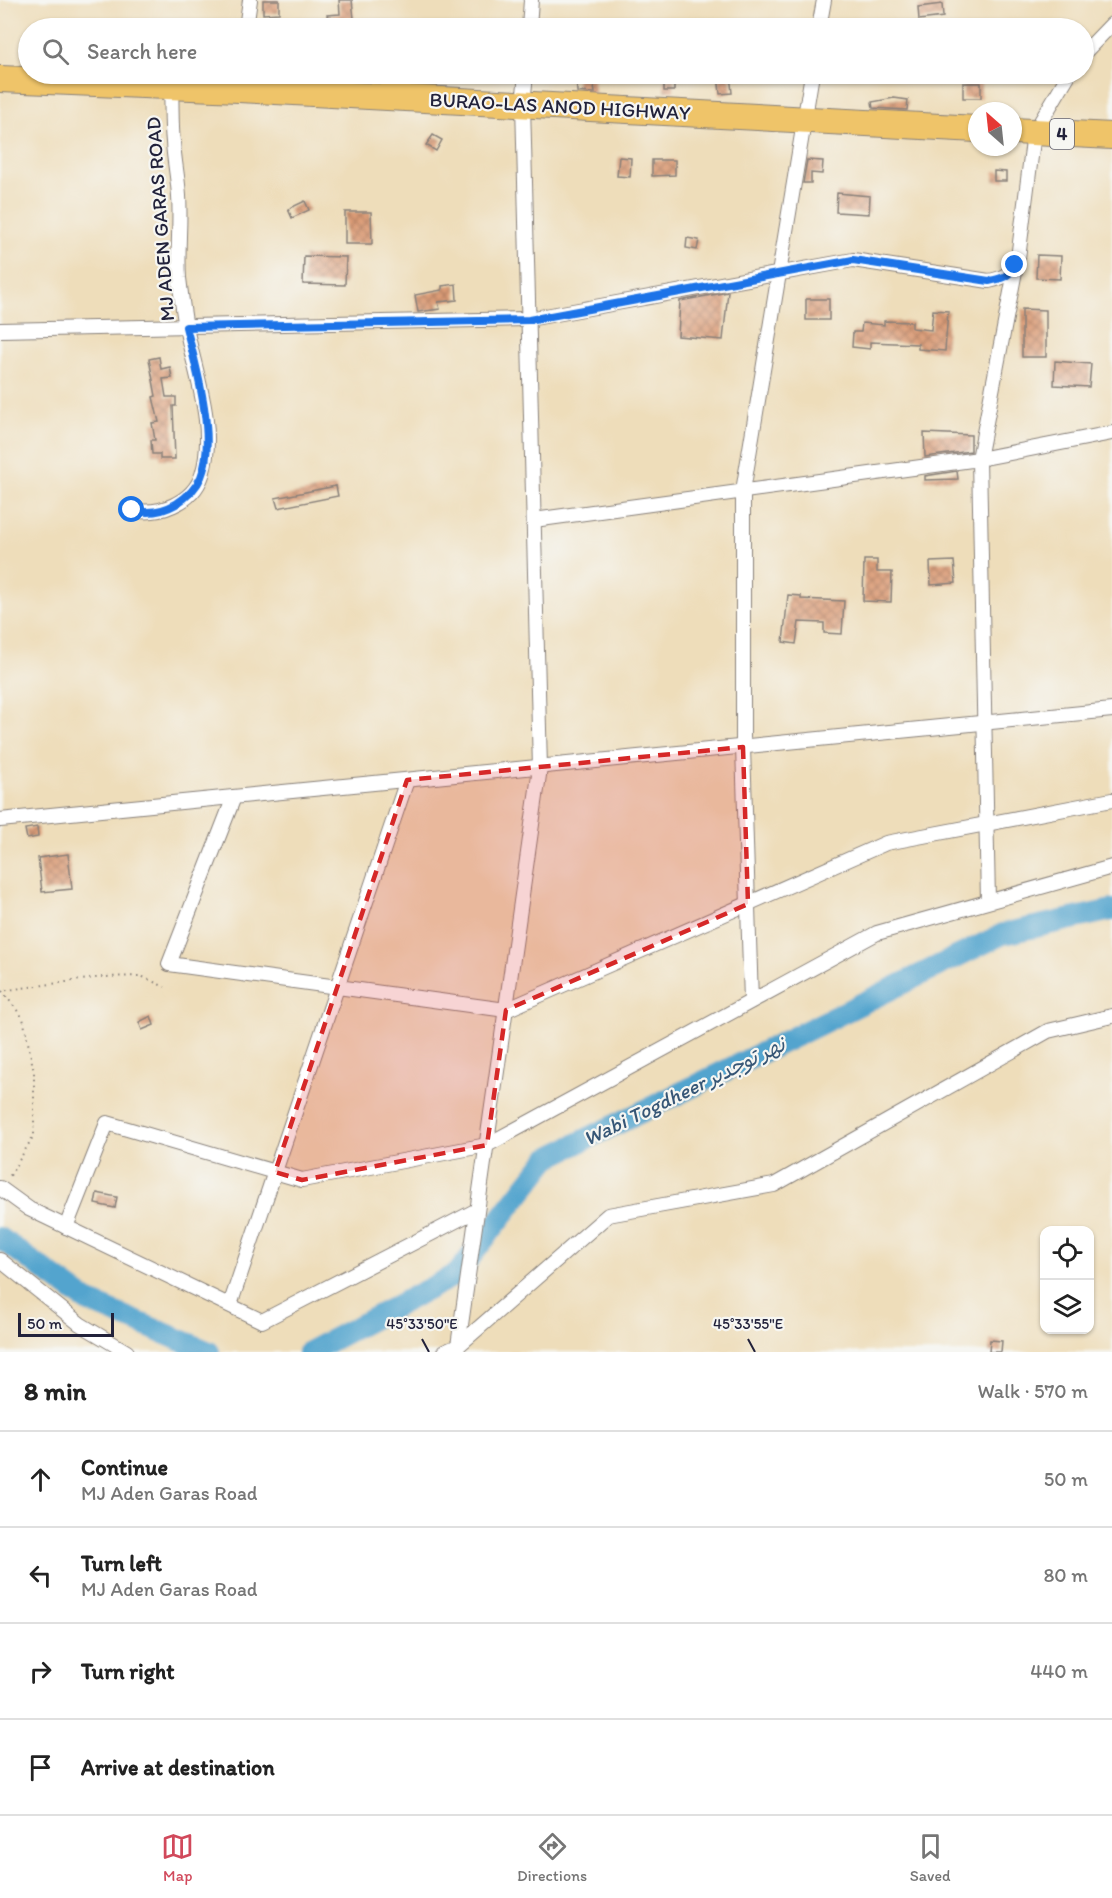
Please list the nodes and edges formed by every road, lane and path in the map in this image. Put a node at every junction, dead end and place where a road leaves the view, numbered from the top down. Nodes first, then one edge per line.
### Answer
1 (250, 0) edge
2 (531, 0) edge
3 (824, 0) edge
4 (247, 18) edge
5 (530, 18) edge
6 (821, 18) edge
7 (1112, 24) edge
8 (1094, 42) edge
9 (0, 79) edge
10 (18, 80) edge
11 (107, 84) edge
12 (206, 84) edge
13 (277, 84) edge
14 (525, 84) edge
15 (810, 84) edge
16 (1061, 84) edge
17 (171, 87) junction
18 (524, 104) junction
19 (805, 119) junction
20 (968, 128) edge
21 (1024, 132) edge
22 (1112, 136) edge
23 (1018, 258) junction
24 (779, 273) junction
25 (529, 320) junction
26 (186, 327) junction
27 (0, 330) edge
28 (1112, 433) edge
29 (979, 459) junction
30 (743, 491) junction
31 (132, 510) dead end
32 (534, 520) junction
33 (1112, 710) edge
34 (986, 723) junction
35 (743, 747) junction
36 (540, 768) junction
37 (407, 780) junction
38 (234, 797) junction
39 (1112, 800) edge
40 (0, 820) edge
41 (987, 824) junction
42 (1112, 867) edge
43 (988, 902) junction
44 (748, 903) junction
45 (165, 987) dead end
46 (337, 987) junction
47 (1, 991) edge
48 (751, 1002) junction
49 (506, 1010) junction
50 (1112, 1016) edge
51 (487, 1145) junction
52 (275, 1172) junction
53 (1, 1189) edge
54 (477, 1210) junction
55 (66, 1227) junction
56 (0, 1260) edge
57 (230, 1305) junction
58 (458, 1346) junction
59 (127, 1352) edge
60 (444, 1352) edge

1 - 4 street
2 - 5 street
3 - 6 street
7 - 8 street
9 - 10 highway, BURAO-LAS ANOD HIGHWAY
11 - 17 highway, BURAO-LAS ANOD HIGHWAY
12 - 17 highway, BURAO-LAS ANOD HIGHWAY
13 - 18 highway, BURAO-LAS ANOD HIGHWAY
14 - 18 street
15 - 19 street
16 - 21 street
17 - 26 street, MJ ADEN GARAS ROAD
18 - 19 highway, BURAO-LAS ANOD HIGHWAY
18 - 25 street
19 - 20 highway, BURAO-LAS ANOD HIGHWAY
19 - 24 street
21 - 22 highway, 4
21 - 23 street
23 - 24 street
23 - 29 street
24 - 25 street
24 - 30 street
25 - 26 street
25 - 32 street
26 - 27 street
26 - 31 street, MJ ADEN GARAS ROAD
28 - 29 street
29 - 30 street
29 - 34 street
30 - 32 street
30 - 35 street
32 - 36 street
33 - 34 street
34 - 35 street
34 - 41 street
35 - 36 street
35 - 44 street
36 - 37 street
36 - 49 street
37 - 38 street
37 - 46 street
38 - 40 street
38 - 46 street
39 - 41 street
41 - 43 street
41 - 44 street
42 - 43 street
43 - 48 street
44 - 48 street
44 - 49 street
45 - 47 path
46 - 49 street
46 - 52 street
47 - 53 path
48 - 51 street
49 - 51 street
50 - 58 street
51 - 52 street
51 - 54 street
52 - 55 street
52 - 57 street
53 - 55 street
54 - 57 street
54 - 58 street
55 - 57 street
56 - 59 street
58 - 60 street

